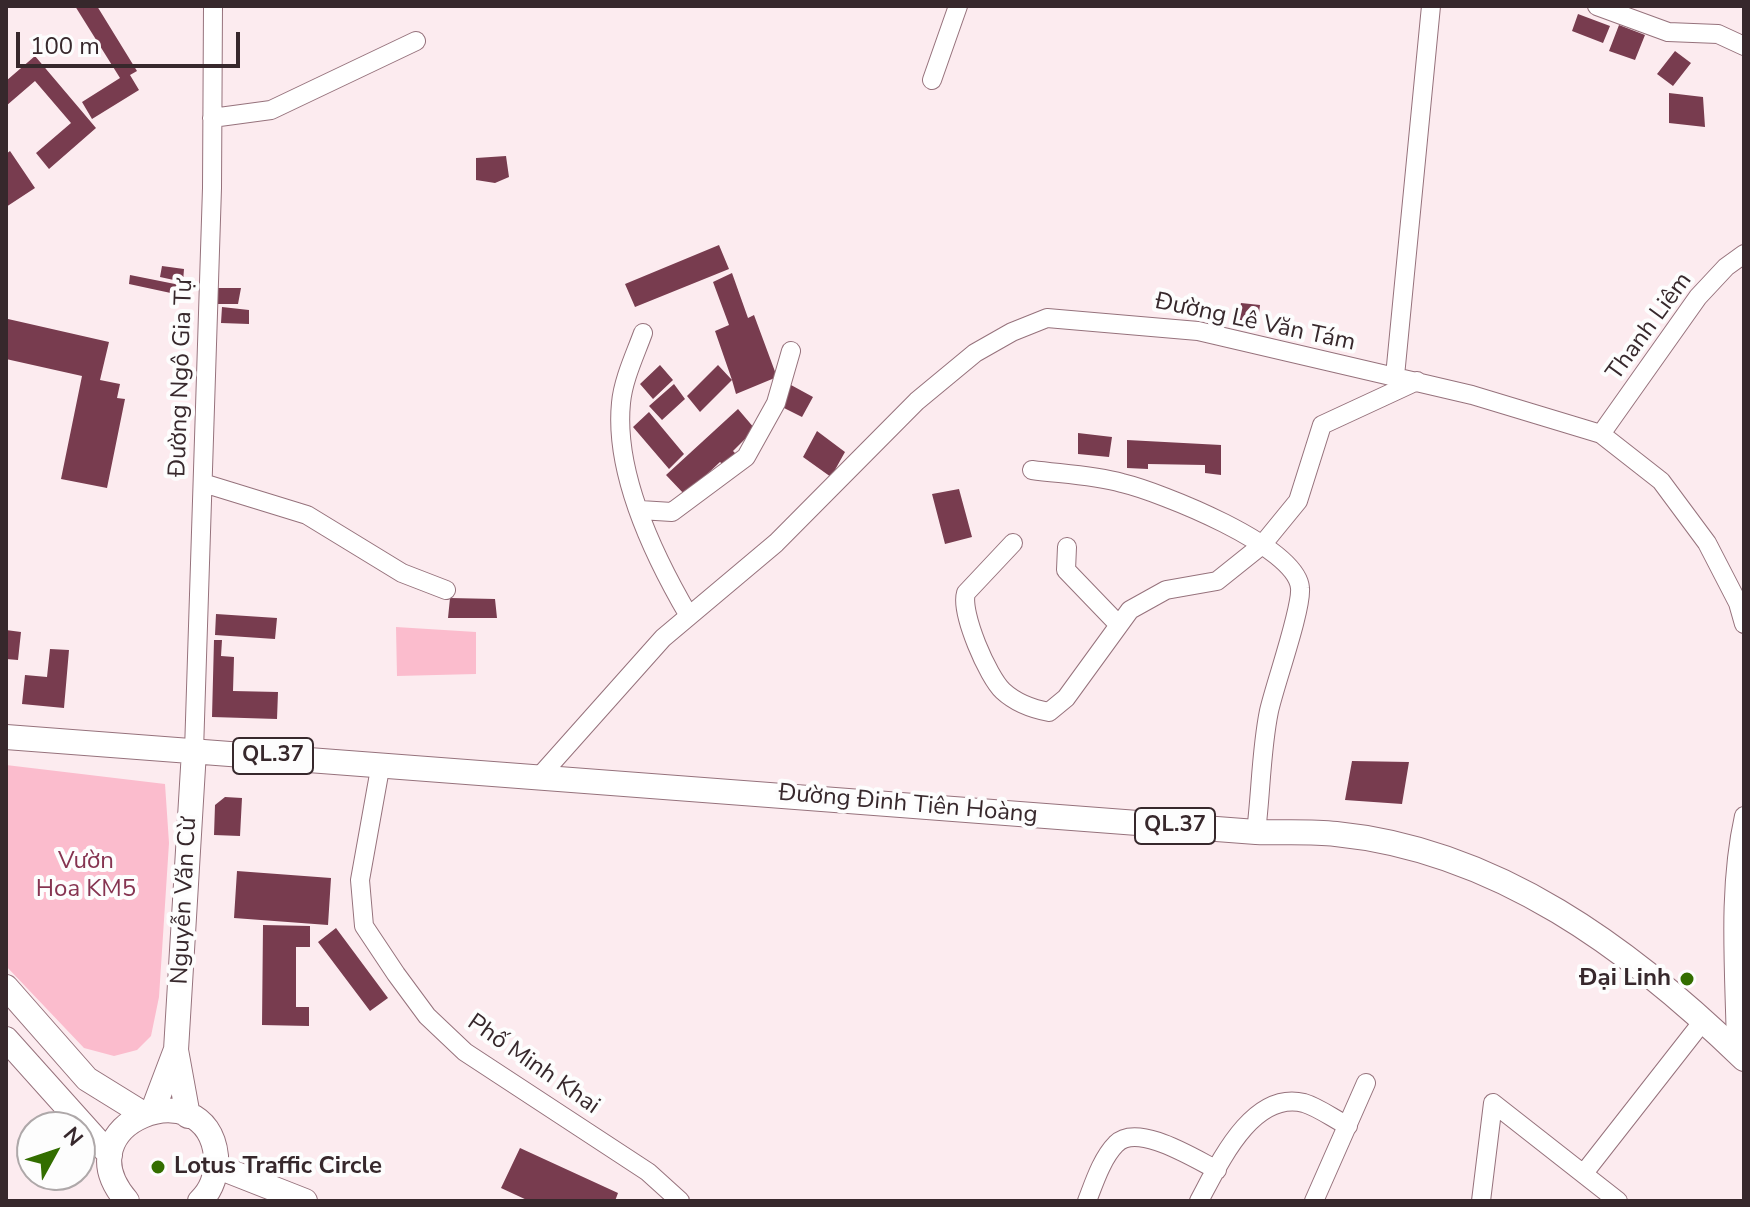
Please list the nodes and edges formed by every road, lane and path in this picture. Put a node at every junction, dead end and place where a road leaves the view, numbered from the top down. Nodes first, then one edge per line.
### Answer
1 (213, 6) edge
2 (958, 6) edge
3 (1431, 6) edge
4 (1597, 6) edge
5 (416, 41) dead end
6 (1744, 46) edge
7 (932, 80) dead end
8 (212, 118) junction
9 (1744, 254) edge
10 (643, 333) dead end
11 (791, 351) dead end
12 (1395, 376) junction
13 (1417, 381) junction
14 (1601, 434) junction
15 (1032, 470) dead end
16 (203, 483) junction
17 (640, 510) junction
18 (1013, 543) dead end
19 (1262, 545) junction
20 (1067, 547) dead end
21 (446, 590) dead end
22 (689, 616) junction
23 (1117, 623) junction
24 (1744, 624) edge
25 (6, 737) edge
26 (194, 751) junction
27 (381, 763) junction
28 (540, 776) junction
29 (1744, 816) edge
30 (1256, 832) junction
31 (1739, 894) edge
32 (6, 987) edge
33 (1703, 1021) junction
34 (6, 1039) edge
35 (176, 1050) junction
36 (1740, 1055) edge
37 (1366, 1083) dead end
38 (148, 1112) junction
39 (188, 1116) junction
40 (1348, 1126) junction
41 (110, 1155) junction
42 (216, 1166) junction
43 (1217, 1170) junction
44 (1584, 1173) junction
45 (127, 1201) edge
46 (200, 1201) edge
47 (305, 1201) edge
48 (680, 1201) edge
49 (1087, 1201) edge
50 (1199, 1201) edge
51 (1314, 1201) edge
52 (1481, 1201) edge
53 (1618, 1201) edge

1 - 8 street, Đường Ngô Gia Tự
2 - 7 street
3 - 12 street
4 - 6 street
5 - 8 street
8 - 16 street, Đường Ngô Gia Tự
9 - 14 street, Thanh Liêm
10 - 17 street
11 - 17 street
12 - 13 street, Đường Lê Văn Tám
12 - 22 street, Đường Lê Văn Tám
13 - 14 street, Đường Lê Văn Tám
13 - 19 street
14 - 24 street, Đường Lê Văn Tám
15 - 19 street
16 - 21 street
16 - 26 street, Đường Ngô Gia Tự
17 - 22 street
18 - 23 street
19 - 23 street
19 - 30 street
20 - 23 street
22 - 28 street, Đường Lê Văn Tám
25 - 26 main road, Đường Đinh Tiên Hoàng / QL.37
26 - 27 main road, Đường Đinh Tiên Hoàng / QL.37
26 - 35 main road, Nguyễn Văn Cừ
27 - 28 main road, Đường Đinh Tiên Hoàng / QL.37
27 - 48 street, Phố Minh Khai
28 - 30 main road, Đường Đinh Tiên Hoàng / QL.37
29 - 31 street
30 - 33 main road, Đường Đinh Tiên Hoàng / QL.37
31 - 36 street
32 - 38 main road
33 - 36 main road, Đường Đinh Tiên Hoàng / QL.37
33 - 44 street
34 - 41 main road
35 - 38 main road, Nguyễn Văn Cừ
35 - 39 main road, Nguyễn Văn Cừ
37 - 40 street
38 - 39 main road
38 - 41 main road
39 - 42 main road
40 - 43 street
40 - 51 street
41 - 45 main road
42 - 46 main road
42 - 47 main road
43 - 49 street
43 - 50 street
44 - 52 street
44 - 53 street

